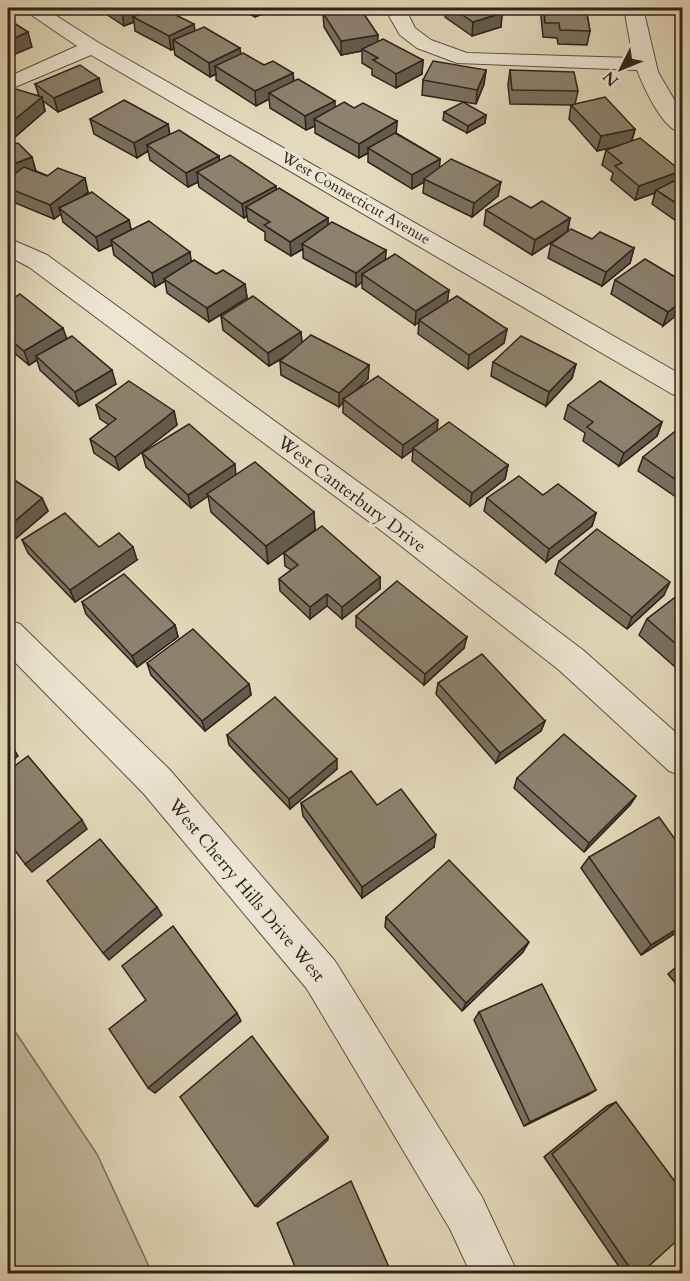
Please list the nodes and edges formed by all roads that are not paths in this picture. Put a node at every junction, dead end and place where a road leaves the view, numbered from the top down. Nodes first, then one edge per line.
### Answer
1 (31, 8) edge
2 (400, 8) edge
3 (634, 8) edge
4 (92, 47) junction
5 (643, 64) junction
6 (8, 84) edge
7 (682, 127) edge
8 (8, 246) edge
9 (682, 387) edge
10 (8, 634) edge
11 (682, 760) edge
12 (495, 1274) edge

1 - 4 street, West Connecticut Avenue
2 - 5 street
3 - 5 street
4 - 6 street
4 - 9 street, West Connecticut Avenue
5 - 7 street
8 - 11 street, West Canterbury Drive
10 - 12 street, West Cherry Hills Drive West

